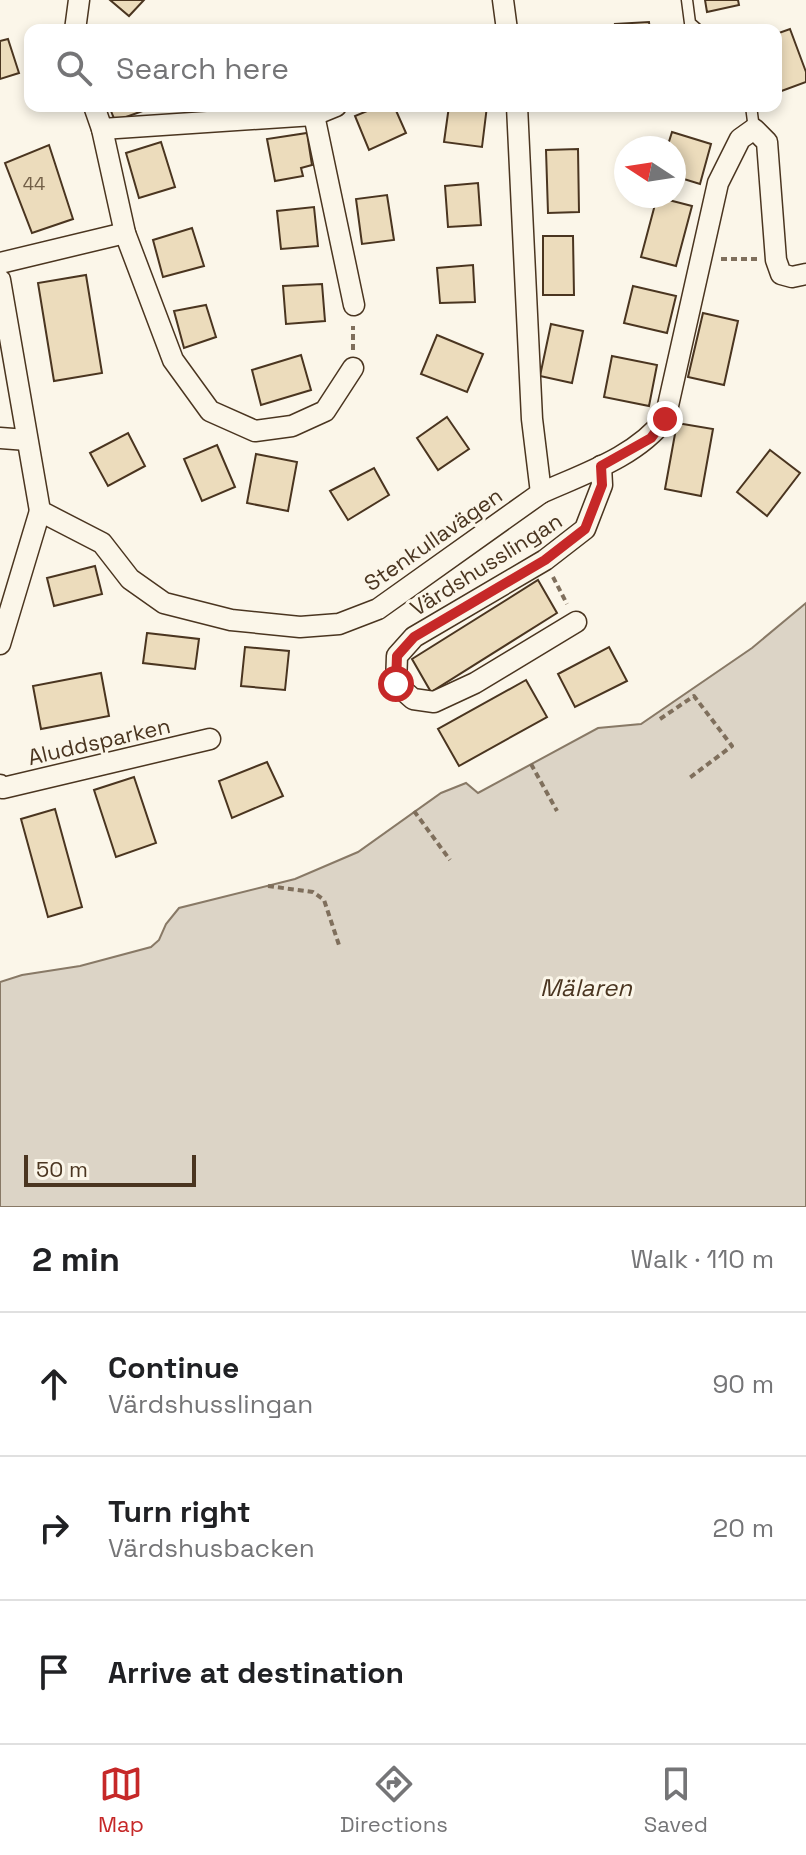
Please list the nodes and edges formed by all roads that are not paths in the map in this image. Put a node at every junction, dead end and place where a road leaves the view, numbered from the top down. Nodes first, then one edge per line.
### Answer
1 (79, 0) edge
2 (503, 0) edge
3 (687, 0) edge
4 (76, 24) edge
5 (506, 24) edge
6 (691, 24) edge
7 (96, 112) edge
8 (321, 112) edge
9 (517, 112) edge
10 (752, 112) edge
11 (314, 115) junction
12 (102, 129) junction
13 (754, 129) junction
14 (125, 233) junction
15 (0, 263) edge
16 (806, 274) edge
17 (0, 280) edge
18 (354, 305) road end
19 (353, 368) road end
20 (0, 438) edge
21 (27, 440) junction
22 (601, 466) junction
23 (541, 493) junction
24 (40, 511) junction
25 (576, 622) road end
26 (0, 644) edge
27 (210, 739) dead end
28 (0, 785) edge

1 - 4 street
2 - 5 street
3 - 6 lane
7 - 12 street
8 - 11 street
9 - 23 street
10 - 13 lane
11 - 12 street
11 - 18 street
12 - 14 street
13 - 16 street
13 - 22 street, Stenkullavägen
14 - 15 street
14 - 19 street
17 - 21 street
20 - 21 street
21 - 24 street
22 - 23 street, Stenkullavägen
22 - 25 street, Värdshusslingan
23 - 24 street, Stenkullavägen
24 - 26 street
27 - 28 street, Aluddsparken

